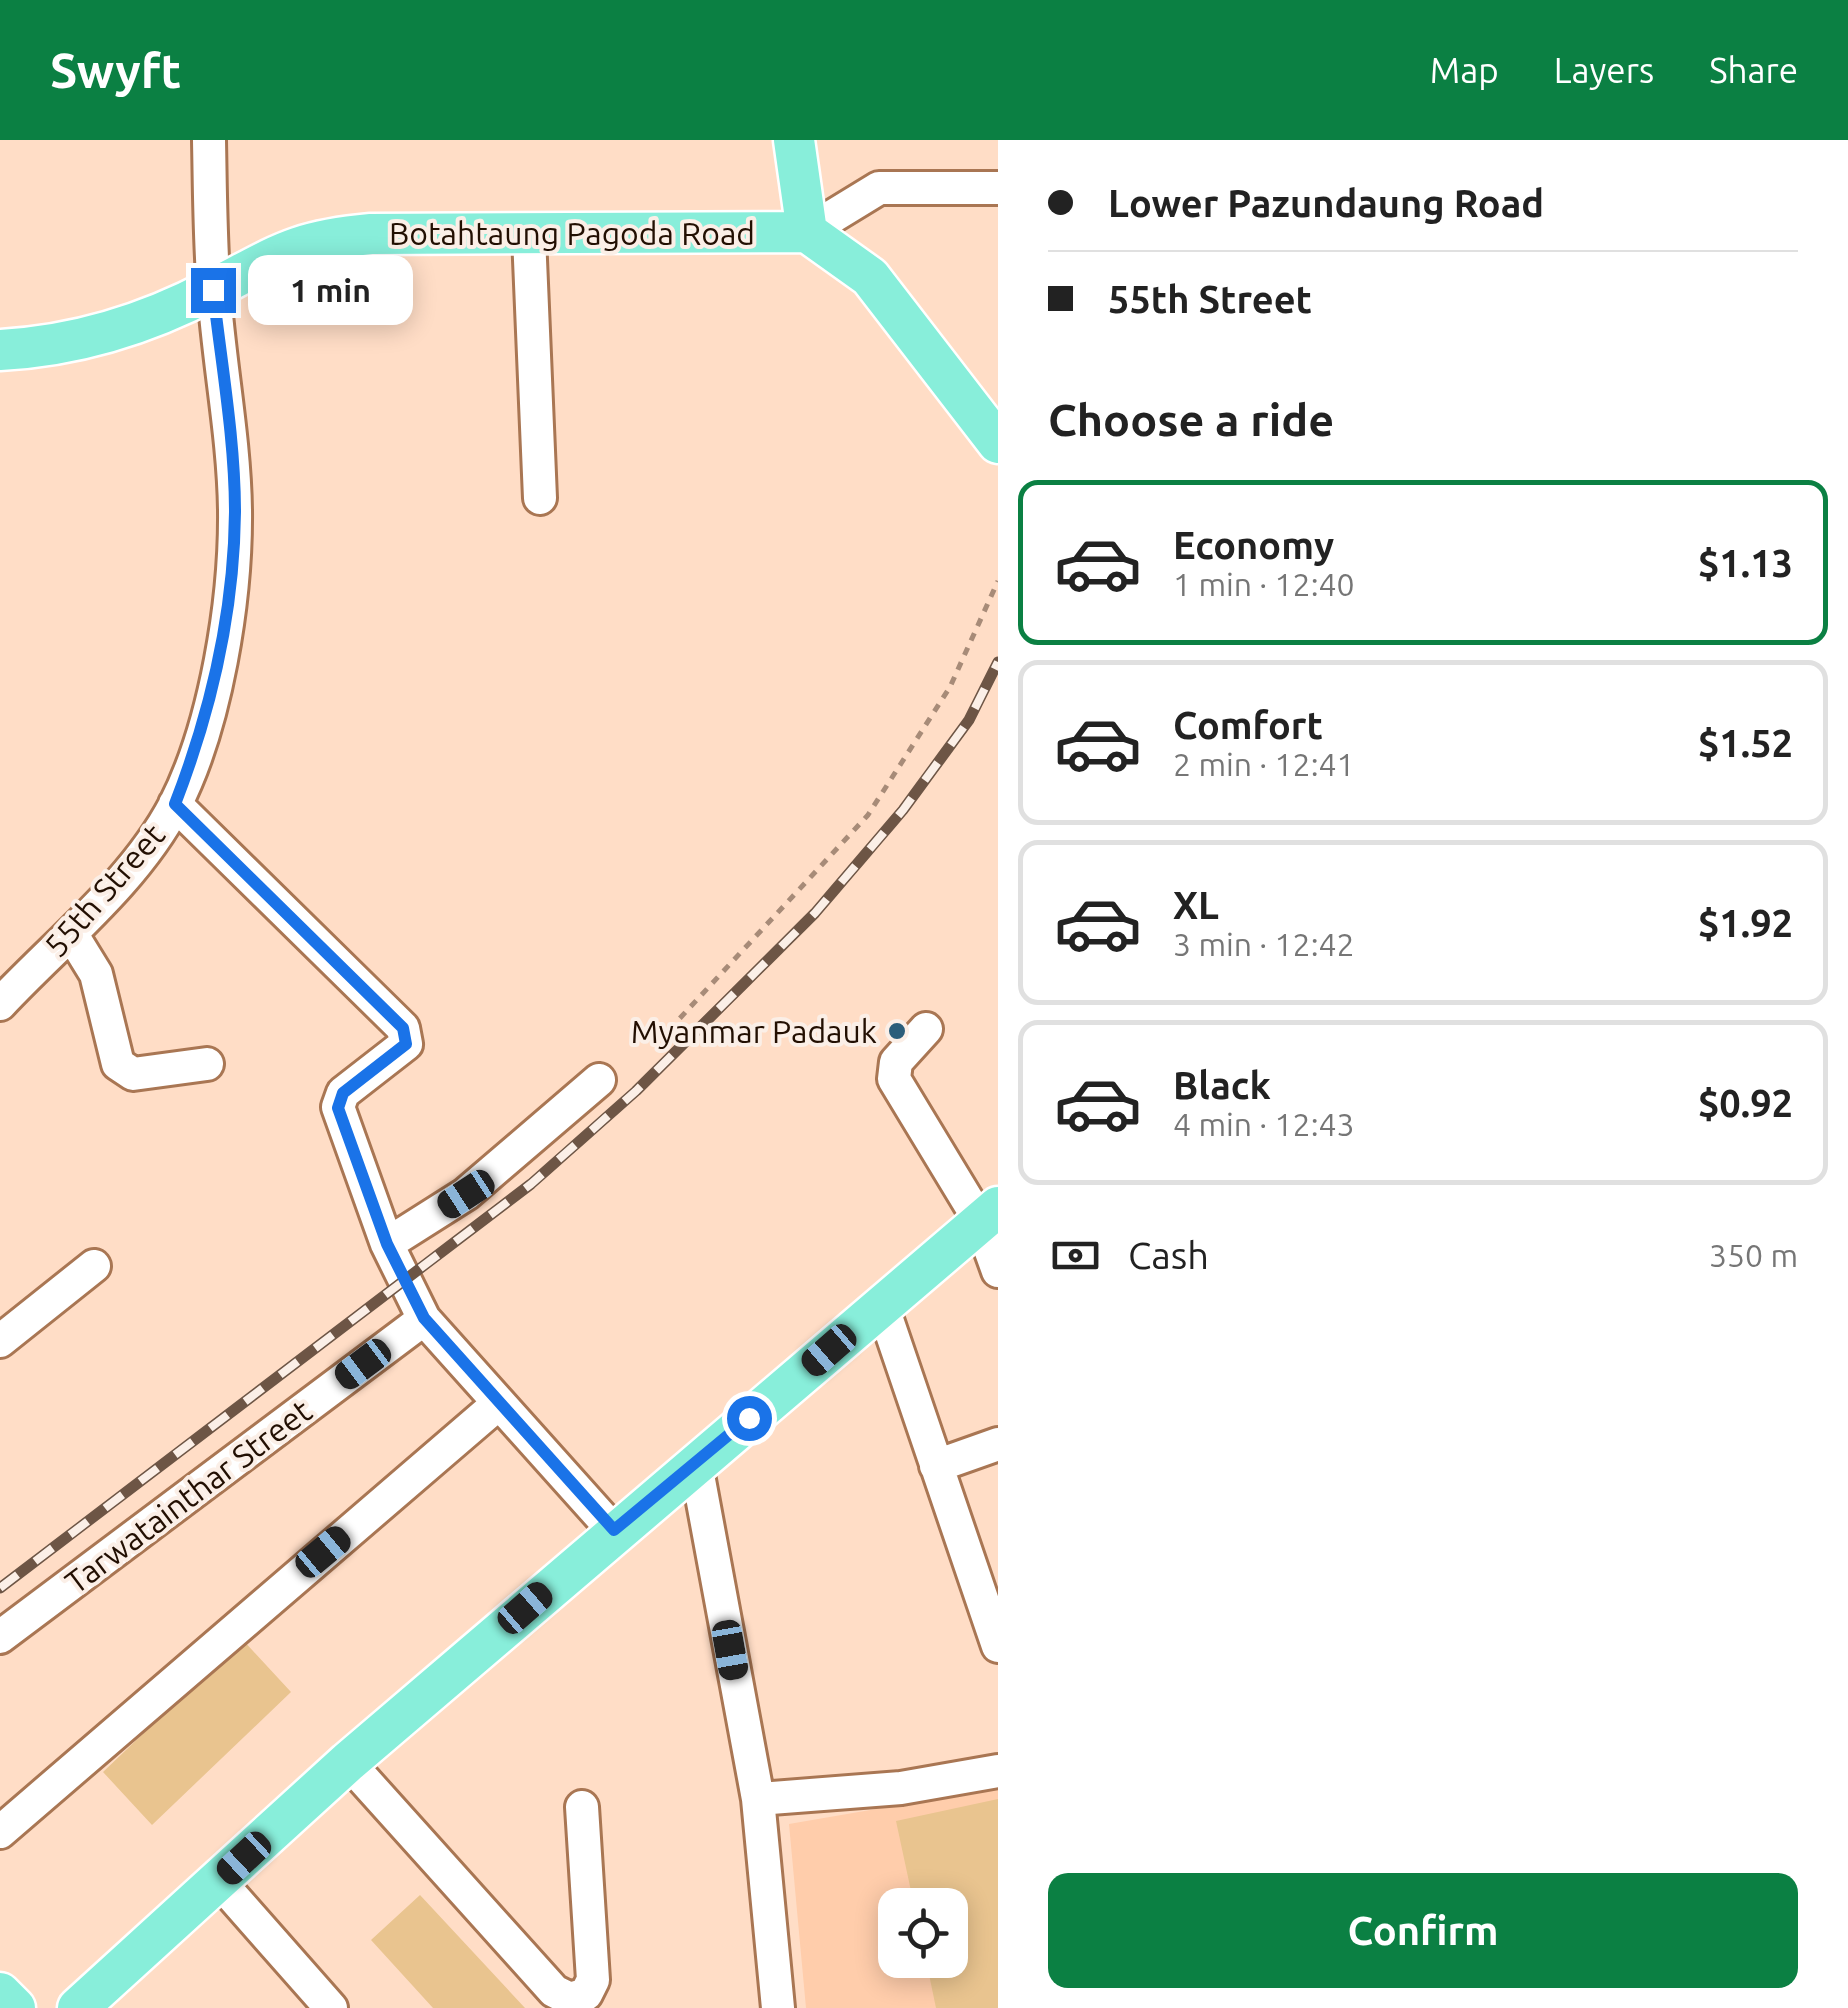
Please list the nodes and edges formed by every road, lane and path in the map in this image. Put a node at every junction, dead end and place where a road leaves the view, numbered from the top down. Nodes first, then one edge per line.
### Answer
1 (208, 140) edge
2 (794, 140) edge
3 (998, 188) edge
4 (806, 232) junction
5 (529, 236) junction
6 (213, 290) junction
7 (0, 350) edge
8 (998, 443) edge
9 (540, 498) dead end
10 (998, 581) edge
11 (175, 804) junction
12 (72, 934) junction
13 (0, 1004) edge
14 (669, 1030) dead end
15 (926, 1030) dead end
16 (207, 1064) dead end
17 (599, 1080) dead end
18 (989, 1214) edge
19 (387, 1244) junction
20 (94, 1266) dead end
21 (998, 1271) edge
22 (882, 1304) junction
23 (424, 1318) junction
24 (0, 1341) edge
25 (500, 1403) junction
26 (998, 1444) edge
27 (696, 1464) junction
28 (936, 1466) junction
29 (614, 1530) junction
30 (0, 1637) edge
31 (998, 1646) edge
32 (348, 1762) junction
33 (998, 1771) edge
34 (758, 1799) junction
35 (582, 1808) dead end
36 (0, 1832) edge
37 (219, 1882) junction
38 (0, 1993) edge
39 (15, 2008) edge
40 (78, 2008) edge
41 (331, 2008) edge
42 (778, 2008) edge

1 - 6 street, 55th Street
2 - 4 main road
3 - 4 street
4 - 5 main road, Botahtaung Pagoda Road
4 - 8 main road
5 - 6 main road, Botahtaung Pagoda Road
5 - 9 street
6 - 7 main road, Botahtaung Pagoda Road
6 - 11 street, 55th Street
10 - 14 path
11 - 12 street, 55th Street
11 - 19 street
12 - 13 street, 55th Street
12 - 16 street
15 - 18 street
17 - 19 street
18 - 21 street
18 - 22 main road
19 - 23 street
20 - 24 street
22 - 27 main road
22 - 28 street
23 - 25 street
23 - 30 street, Tarwatainthar Street
25 - 29 street
25 - 36 street
26 - 28 street
27 - 29 main road
27 - 34 street
28 - 31 street
29 - 32 main road
32 - 35 street
32 - 37 main road
33 - 34 street
34 - 42 street
37 - 40 main road
37 - 41 street
38 - 39 main road

